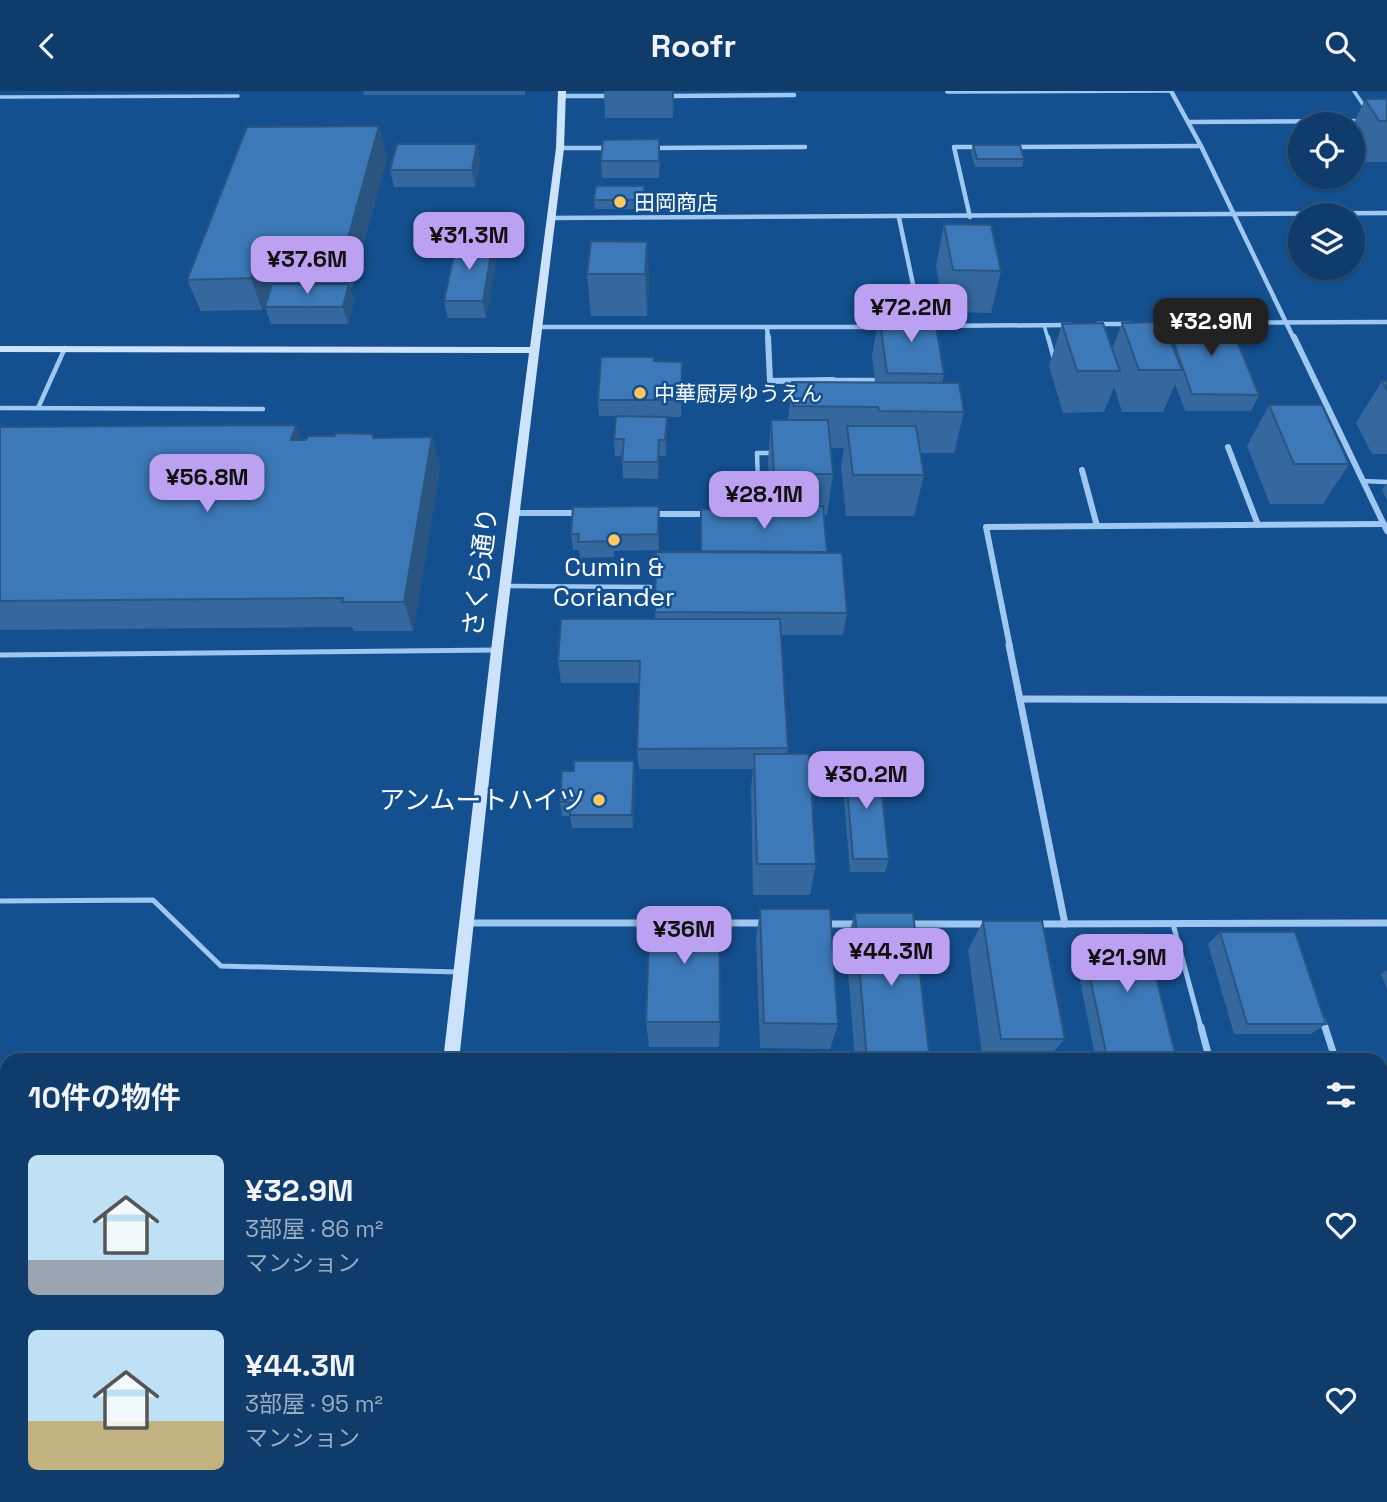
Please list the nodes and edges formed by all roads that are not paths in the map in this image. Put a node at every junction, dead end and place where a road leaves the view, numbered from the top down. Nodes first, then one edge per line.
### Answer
1 (1171, 91) edge
2 (1354, 91) edge
3 (947, 92) edge
4 (561, 94) edge
5 (794, 95) dead end
6 (238, 96) dead end
7 (616, 96) dead end
8 (657, 96) dead end
9 (0, 97) edge
10 (1367, 111) dead end
11 (1373, 121) edge
12 (1189, 122) junction
13 (1201, 146) junction
14 (981, 147) edge
15 (1009, 147) edge
16 (560, 148) junction
17 (611, 148) edge
18 (639, 148) edge
19 (805, 148) dead end
20 (1387, 213) edge
21 (1233, 214) junction
22 (970, 217) junction
23 (550, 218) junction
24 (899, 218) junction
25 (1286, 322) junction
26 (1387, 322) edge
27 (1139, 324) edge
28 (1189, 324) edge
29 (1044, 325) junction
30 (537, 327) junction
31 (767, 327) junction
32 (896, 327) edge
33 (909, 327) edge
34 (922, 327) junction
35 (65, 348) junction
36 (0, 349) edge
37 (534, 349) junction
38 (1054, 360) dead end
39 (833, 380) joint
40 (873, 380) edge
41 (0, 408) edge
42 (38, 408) junction
43 (263, 409) dead end
44 (1228, 447) dead end
45 (780, 453) edge
46 (1082, 470) dead end
47 (1363, 481) junction
48 (1387, 482) edge
49 (514, 513) junction
50 (583, 513) edge
51 (637, 514) edge
52 (718, 514) edge
53 (745, 515) edge
54 (759, 515) joint
55 (1258, 525) junction
56 (1097, 526) junction
57 (1385, 527) edge
58 (505, 586) junction
59 (650, 587) dead end
60 (497, 650) junction
61 (0, 655) edge
62 (1020, 699) junction
63 (1387, 700) edge
64 (0, 901) edge
65 (466, 923) junction
66 (672, 923) edge
67 (699, 923) edge
68 (782, 923) edge
69 (809, 923) edge
70 (1290, 923) junction
71 (1387, 923) edge
72 (877, 924) edge
73 (891, 924) edge
74 (998, 924) edge
75 (1025, 924) edge
76 (1065, 924) junction
77 (1173, 924) junction
78 (1294, 936) edge
79 (461, 972) junction
80 (1319, 1011) edge
81 (453, 1053) edge
82 (1208, 1053) edge
83 (1333, 1053) edge

1 - 3 lane
1 - 12 street
2 - 10 lane
4 - 7 street
4 - 16 street, さくら通り
5 - 8 street
6 - 9 lane
11 - 12 street
12 - 13 street
13 - 15 street
13 - 21 street
14 - 22 street
16 - 17 street
16 - 23 street, さくら通り
18 - 19 street
20 - 21 street
21 - 22 street
21 - 25 street
22 - 24 street
23 - 24 street
23 - 30 street, さくら通り
24 - 34 street
25 - 26 street
25 - 28 street
25 - 47 street
27 - 29 street
29 - 34 street
29 - 38 lane
30 - 31 street
30 - 37 street, さくら通り
31 - 32 street
31 - 39 street
33 - 34 street
35 - 36 street
35 - 37 street
35 - 42 lane
37 - 49 street, さくら通り
39 - 40 lane
41 - 42 lane
42 - 43 lane
44 - 55 street
45 - 54 lane
46 - 56 street
47 - 48 lane
47 - 57 street
49 - 50 street
49 - 58 street, さくら通り
51 - 52 street
53 - 54 street
55 - 56 street
55 - 57 street
56 - 62 street
58 - 59 lane
58 - 60 street, さくら通り
60 - 61 lane
60 - 65 street, さくら通り
62 - 63 street
62 - 76 street
64 - 79 lane
65 - 66 street
65 - 79 street, さくら通り
67 - 68 street
69 - 72 street
70 - 71 street
70 - 77 street
70 - 78 lane
73 - 74 street
75 - 76 street
76 - 77 street
77 - 82 lane
79 - 81 street, さくら通り
80 - 83 lane

